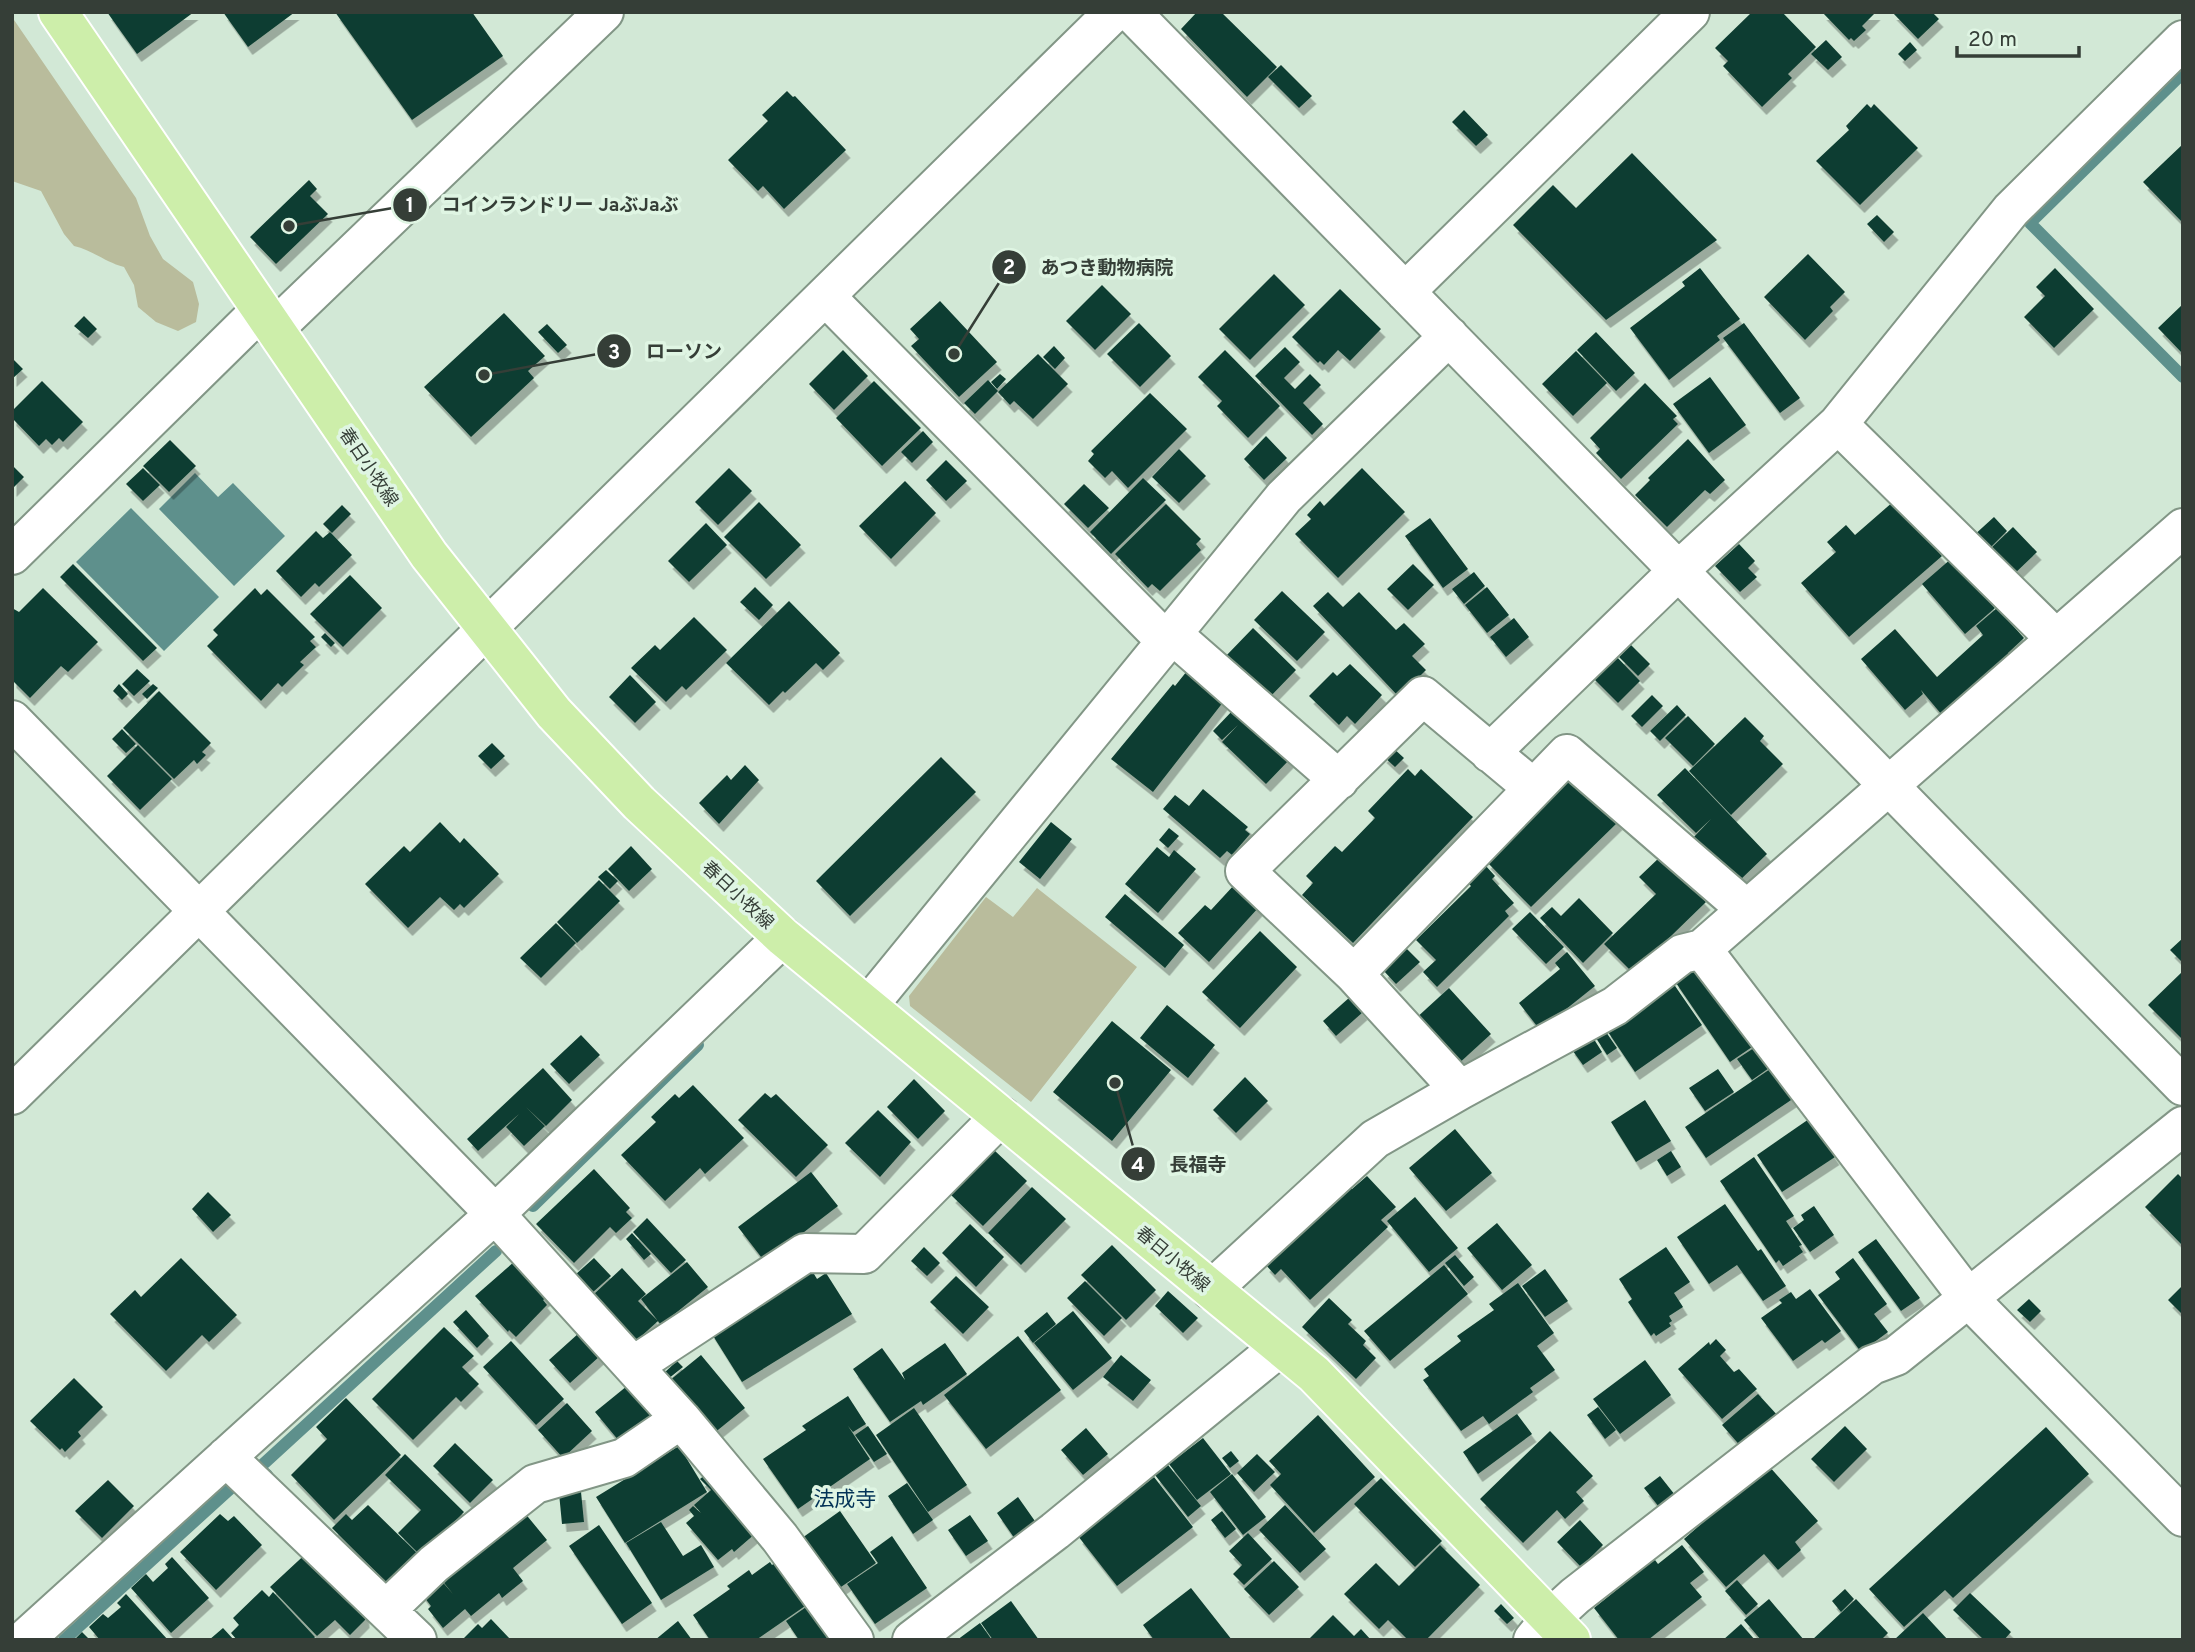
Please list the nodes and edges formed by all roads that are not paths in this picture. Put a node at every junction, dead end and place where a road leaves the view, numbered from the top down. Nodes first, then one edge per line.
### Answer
1 (58, 12) edge
2 (1114, 12) edge
3 (1131, 12) edge
4 (1690, 12) edge
5 (602, 13) edge
6 (2183, 40) edge
7 (1405, 292) junction
8 (825, 296) junction
9 (267, 319) junction
10 (1449, 336) junction
11 (1838, 424) junction
12 (2183, 528) edge
13 (12, 555) edge
14 (1678, 571) junction
15 (487, 628) junction
16 (1169, 638) junction
17 (2056, 639) junction
18 (12, 720) edge
19 (1490, 752) junction
20 (1339, 780) junction
21 (1889, 785) junction
22 (1533, 788) junction
23 (1746, 909) junction
24 (200, 911) junction
25 (783, 937) junction
26 (1702, 949) junction
27 (1354, 974) junction
28 (868, 1006) junction
29 (2183, 1086) edge
30 (1460, 1090) junction
31 (12, 1095) edge
32 (1001, 1116) junction
33 (2183, 1126) edge
34 (495, 1214) junction
35 (1211, 1290) junction
36 (1969, 1299) junction
37 (1280, 1347) junction
38 (633, 1366) junction
39 (681, 1419) junction
40 (226, 1457) junction
41 (2183, 1517) edge
42 (394, 1628) edge
43 (1552, 1632) edge
44 (24, 1640) edge
45 (854, 1640) edge
46 (912, 1640) edge

1 - 9 main road, 春日小牧線
2 - 8 street
3 - 7 street
4 - 7 street
5 - 9 street
6 - 11 street
7 - 10 street
8 - 15 street
8 - 16 street
9 - 13 street
9 - 15 main road, 春日小牧線
10 - 14 street
10 - 16 street
11 - 14 street
11 - 17 street
12 - 17 street
14 - 19 street
14 - 21 street
15 - 24 street
15 - 25 main road, 春日小牧線
16 - 20 street
16 - 28 street
17 - 21 street
18 - 24 street
19 - 20 street
19 - 22 street
20 - 27 street
21 - 23 street
21 - 29 street
22 - 23 street
22 - 27 street
23 - 26 street
24 - 31 street
24 - 34 street
25 - 28 main road, 春日小牧線
25 - 34 street
26 - 30 street
26 - 36 street
27 - 30 street
28 - 32 main road, 春日小牧線
30 - 35 street
32 - 35 main road, 春日小牧線
32 - 38 street
33 - 36 street
34 - 38 street
34 - 40 street
35 - 37 main road, 春日小牧線
36 - 41 street
36 - 43 street
37 - 43 main road, 春日小牧線
37 - 46 street
38 - 39 street
39 - 42 street
39 - 45 street
40 - 42 street
40 - 44 street

